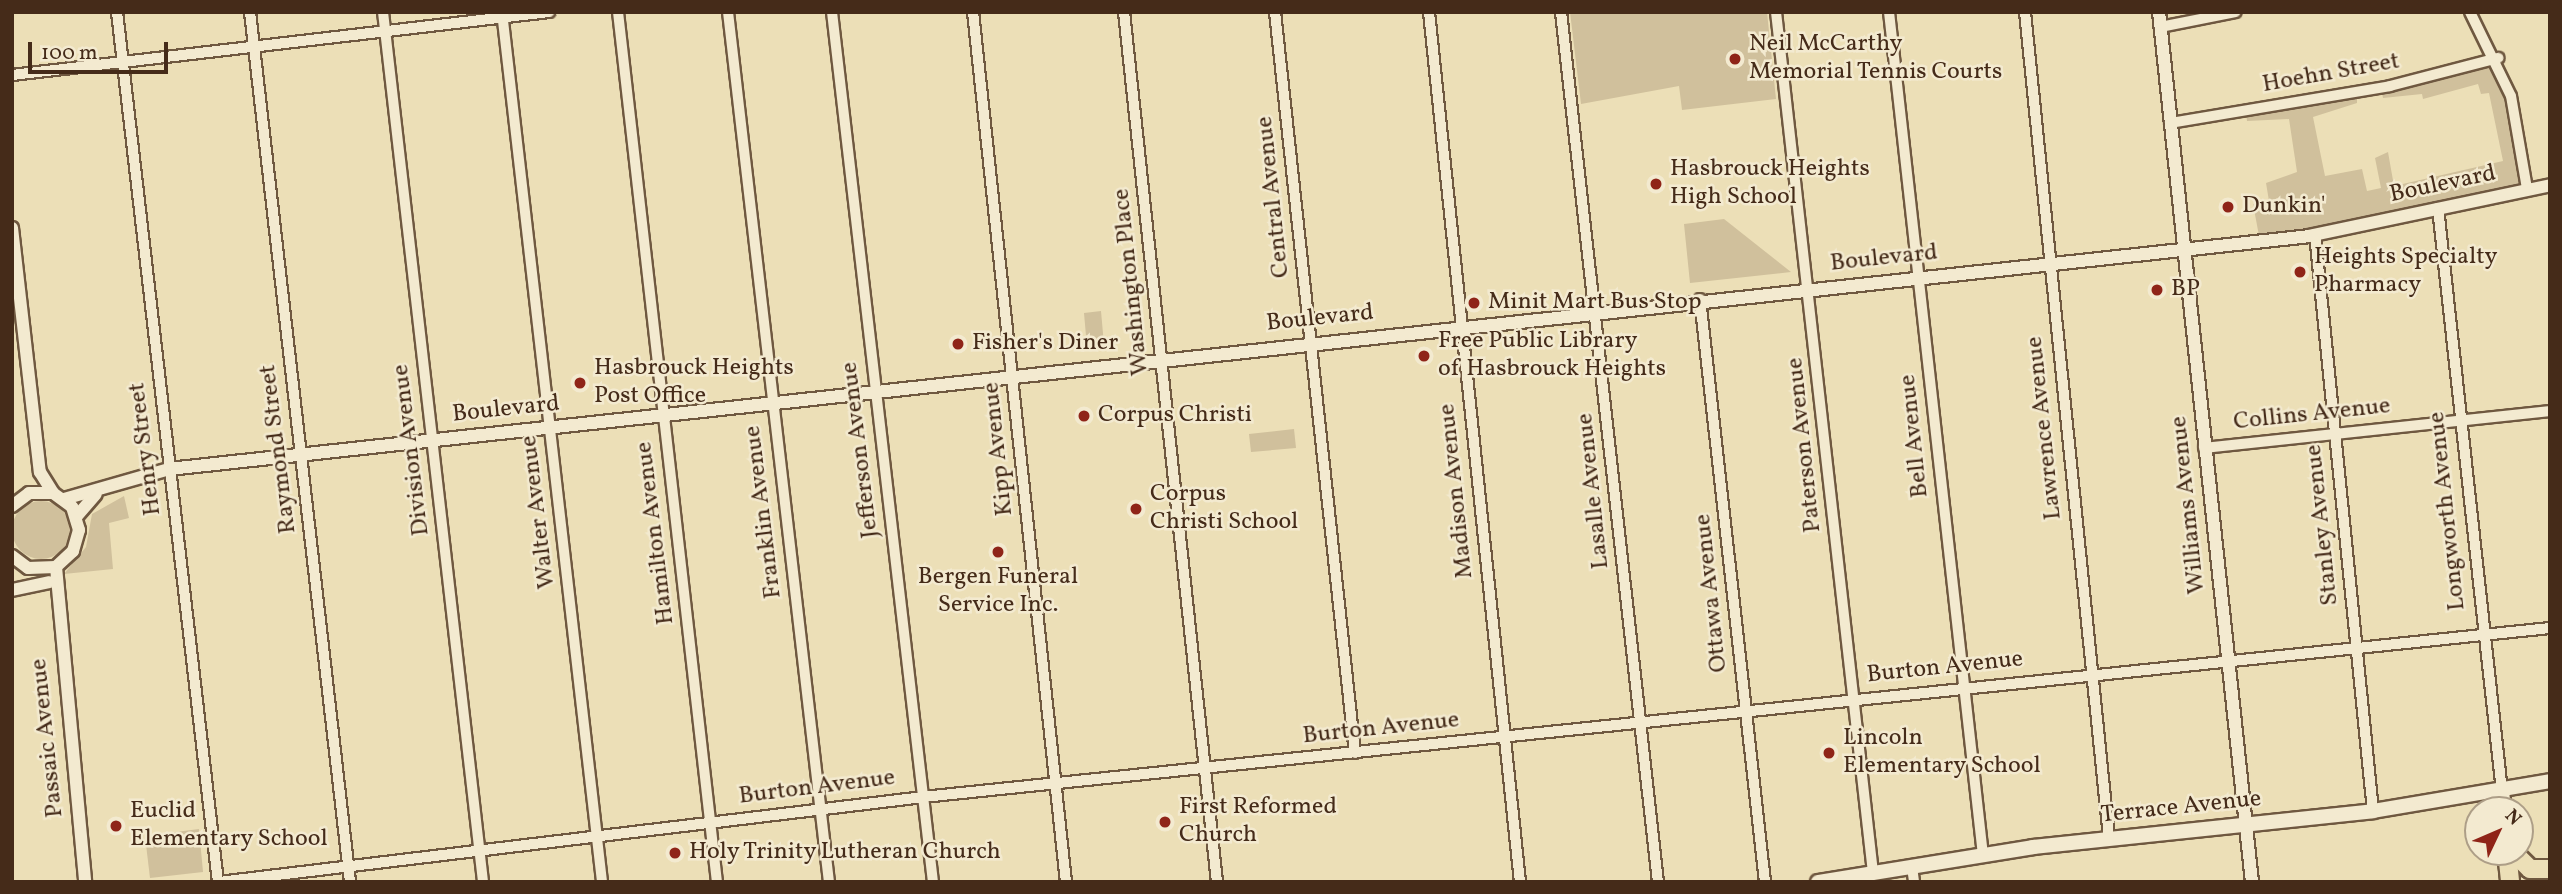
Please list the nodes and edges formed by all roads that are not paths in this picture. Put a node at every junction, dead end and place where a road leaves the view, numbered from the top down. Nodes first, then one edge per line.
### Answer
1 (117, 12) edge
2 (250, 12) edge
3 (383, 12) edge
4 (549, 12) edge
5 (618, 12) edge
6 (728, 12) edge
7 (832, 12) edge
8 (972, 12) edge
9 (1124, 12) edge
10 (1275, 12) edge
11 (1429, 12) edge
12 (1561, 12) edge
13 (1776, 12) edge
14 (1889, 12) edge
15 (2025, 12) edge
16 (2159, 12) edge
17 (2236, 12) edge
18 (2470, 12) edge
19 (503, 15) edge
20 (2160, 27) junction
21 (385, 32) junction
22 (254, 46) junction
23 (2498, 58) junction
24 (123, 61) junction
25 (12, 75) edge
26 (2170, 123) junction
27 (2549, 185) edge
28 (2526, 189) junction
29 (2550, 192) edge
30 (2438, 208) junction
31 (12, 228) edge
32 (2315, 234) junction
33 (13, 249) edge
34 (2183, 249) junction
35 (2048, 264) junction
36 (1918, 276) junction
37 (1808, 288) junction
38 (1700, 299) junction
39 (1595, 311) junction
40 (1460, 325) junction
41 (1311, 341) junction
42 (1161, 357) junction
43 (1012, 372) junction
44 (875, 388) junction
45 (773, 401) junction
46 (2550, 411) edge
47 (663, 413) junction
48 (2461, 420) junction
49 (550, 426) junction
50 (2335, 434) junction
51 (432, 439) junction
52 (2204, 448) junction
53 (301, 455) junction
54 (169, 469) junction
55 (40, 472) junction
56 (29, 493) junction
57 (96, 494) junction
58 (59, 496) junction
59 (12, 506) edge
60 (76, 517) junction
61 (15, 562) edge
62 (50, 577) junction
63 (12, 590) edge
64 (2550, 628) edge
65 (2484, 634) junction
66 (2357, 648) junction
67 (2227, 661) junction
68 (2093, 674) junction
69 (1965, 688) junction
70 (1854, 699) junction
71 (1746, 710) junction
72 (1640, 722) junction
73 (1505, 736) junction
74 (1356, 753) junction
75 (1205, 768) junction
76 (2550, 781) edge
77 (2502, 790) junction
78 (1056, 791) junction
79 (2503, 796) edge
80 (923, 797) junction
81 (821, 809) junction
82 (2373, 811) junction
83 (710, 822) junction
84 (2246, 824) junction
85 (597, 835) junction
86 (2109, 838) junction
87 (479, 849) junction
88 (1983, 855) junction
89 (348, 864) junction
90 (2527, 866) edge
91 (2550, 869) edge
92 (1874, 873) junction
93 (1913, 874) edge
94 (85, 882) edge
95 (218, 882) edge
96 (350, 882) edge
97 (483, 882) edge
98 (603, 882) edge
99 (717, 882) edge
100 (829, 882) edge
101 (933, 882) edge
102 (1066, 882) edge
103 (1217, 882) edge
104 (1520, 882) edge
105 (1658, 882) edge
106 (1765, 882) edge
107 (1818, 882) edge
108 (2252, 882) edge

1 - 24 street, Henry Street
2 - 22 street, Raymond Street
3 - 21 street, Division Avenue
4 - 19 street
5 - 47 street, Hamilton Avenue
6 - 45 street, Franklin Avenue
7 - 44 street, Jefferson Avenue
8 - 43 street, Kipp Avenue
9 - 42 street, Washington Place
10 - 41 street, Central Avenue
11 - 40 street, Madison Avenue
12 - 39 street, Lasalle Avenue
13 - 37 street, Paterson Avenue
14 - 36 street, Bell Avenue
15 - 35 street, Lawrence Avenue
16 - 20 street, Williams Avenue
17 - 20 street
18 - 23 street
19 - 21 street
19 - 49 street, Walter Avenue
20 - 26 street, Williams Avenue
21 - 22 street
21 - 51 street, Division Avenue
22 - 24 street
22 - 53 street, Raymond Street
23 - 26 street, Hoehn Street
23 - 28 street
24 - 25 street
24 - 54 street, Henry Street
26 - 34 street, Williams Avenue
27 - 28 street, Boulevard
27 - 29 street
28 - 30 street, Boulevard
30 - 32 street, Boulevard
30 - 48 street, Longworth Avenue
31 - 33 street
32 - 34 street, Boulevard
32 - 50 street, Stanley Avenue
33 - 55 street
34 - 35 street, Boulevard
34 - 52 street, Williams Avenue
35 - 36 street, Boulevard
35 - 68 street, Lawrence Avenue
36 - 37 street, Boulevard
36 - 69 street, Bell Avenue
37 - 38 street, Boulevard
37 - 70 street, Paterson Avenue
38 - 39 street, Boulevard
38 - 71 street, Ottawa Avenue
39 - 40 street, Boulevard
39 - 72 street, Lasalle Avenue
40 - 41 street, Boulevard
40 - 73 street, Madison Avenue
41 - 42 street, Boulevard
41 - 74 street, Central Avenue
42 - 43 street, Boulevard
42 - 75 street, Washington Place
43 - 44 street, Boulevard
43 - 78 street, Kipp Avenue
44 - 45 street, Boulevard
44 - 80 street, Jefferson Avenue
45 - 47 street, Boulevard
45 - 81 street, Franklin Avenue
46 - 48 street, Collins Avenue
47 - 49 street, Boulevard
47 - 83 street, Hamilton Avenue
48 - 50 street, Collins Avenue
48 - 65 street, Longworth Avenue
49 - 51 street, Boulevard
49 - 85 street, Walter Avenue
50 - 52 street, Collins Avenue
50 - 66 street, Stanley Avenue
51 - 53 street, Boulevard
51 - 87 street, Division Avenue
52 - 67 street, Williams Avenue
53 - 54 street, Boulevard
53 - 89 street, Raymond Street
54 - 57 street, Boulevard
54 - 95 street, Henry Street
55 - 56 street
55 - 58 street
56 - 58 street, Boulevard
56 - 59 street
57 - 58 street, Boulevard
57 - 60 street, Boulevard
58 - 60 street
60 - 62 street
61 - 62 street
62 - 63 street
62 - 94 street, Passaic Avenue
64 - 65 street, Burton Avenue
65 - 66 street, Burton Avenue
65 - 77 street, Longworth Avenue
66 - 67 street, Burton Avenue
66 - 82 street, Stanley Avenue
67 - 68 street, Burton Avenue
67 - 84 street, Williams Avenue
68 - 69 street, Burton Avenue
68 - 86 street, Lawrence Avenue
69 - 70 street, Burton Avenue
69 - 88 street, Bell Avenue
70 - 71 street, Burton Avenue
70 - 92 street, Paterson Avenue
71 - 72 street, Burton Avenue
71 - 106 street, Ottawa Avenue
72 - 73 street, Burton Avenue
72 - 105 street, Lasalle Avenue
73 - 74 street, Burton Avenue
73 - 104 street, Madison Avenue
74 - 75 street, Burton Avenue
75 - 78 street, Burton Avenue
75 - 103 street, Washington Place
76 - 77 main road, Terrace Avenue
77 - 79 main road, Longworth Avenue
77 - 82 main road, Terrace Avenue
78 - 80 street, Burton Avenue
78 - 102 street, Kipp Avenue
80 - 81 street, Burton Avenue
80 - 101 street, Jefferson Avenue
81 - 83 street, Burton Avenue
81 - 100 street, Franklin Avenue
82 - 84 main road, Terrace Avenue
83 - 85 street, Burton Avenue
83 - 99 street, Hamilton Avenue
84 - 86 main road, Terrace Avenue
84 - 108 street, Williams Avenue
85 - 87 street, Burton Avenue
85 - 98 street, Walter Avenue
86 - 88 main road, Terrace Avenue
87 - 89 street, Burton Avenue
87 - 97 street, Division Avenue
88 - 93 main road, Terrace Avenue
89 - 95 street, Burton Avenue
89 - 96 street, Raymond Street
90 - 91 highway
92 - 93 main road, Terrace Avenue
92 - 107 main road, Terrace Avenue

